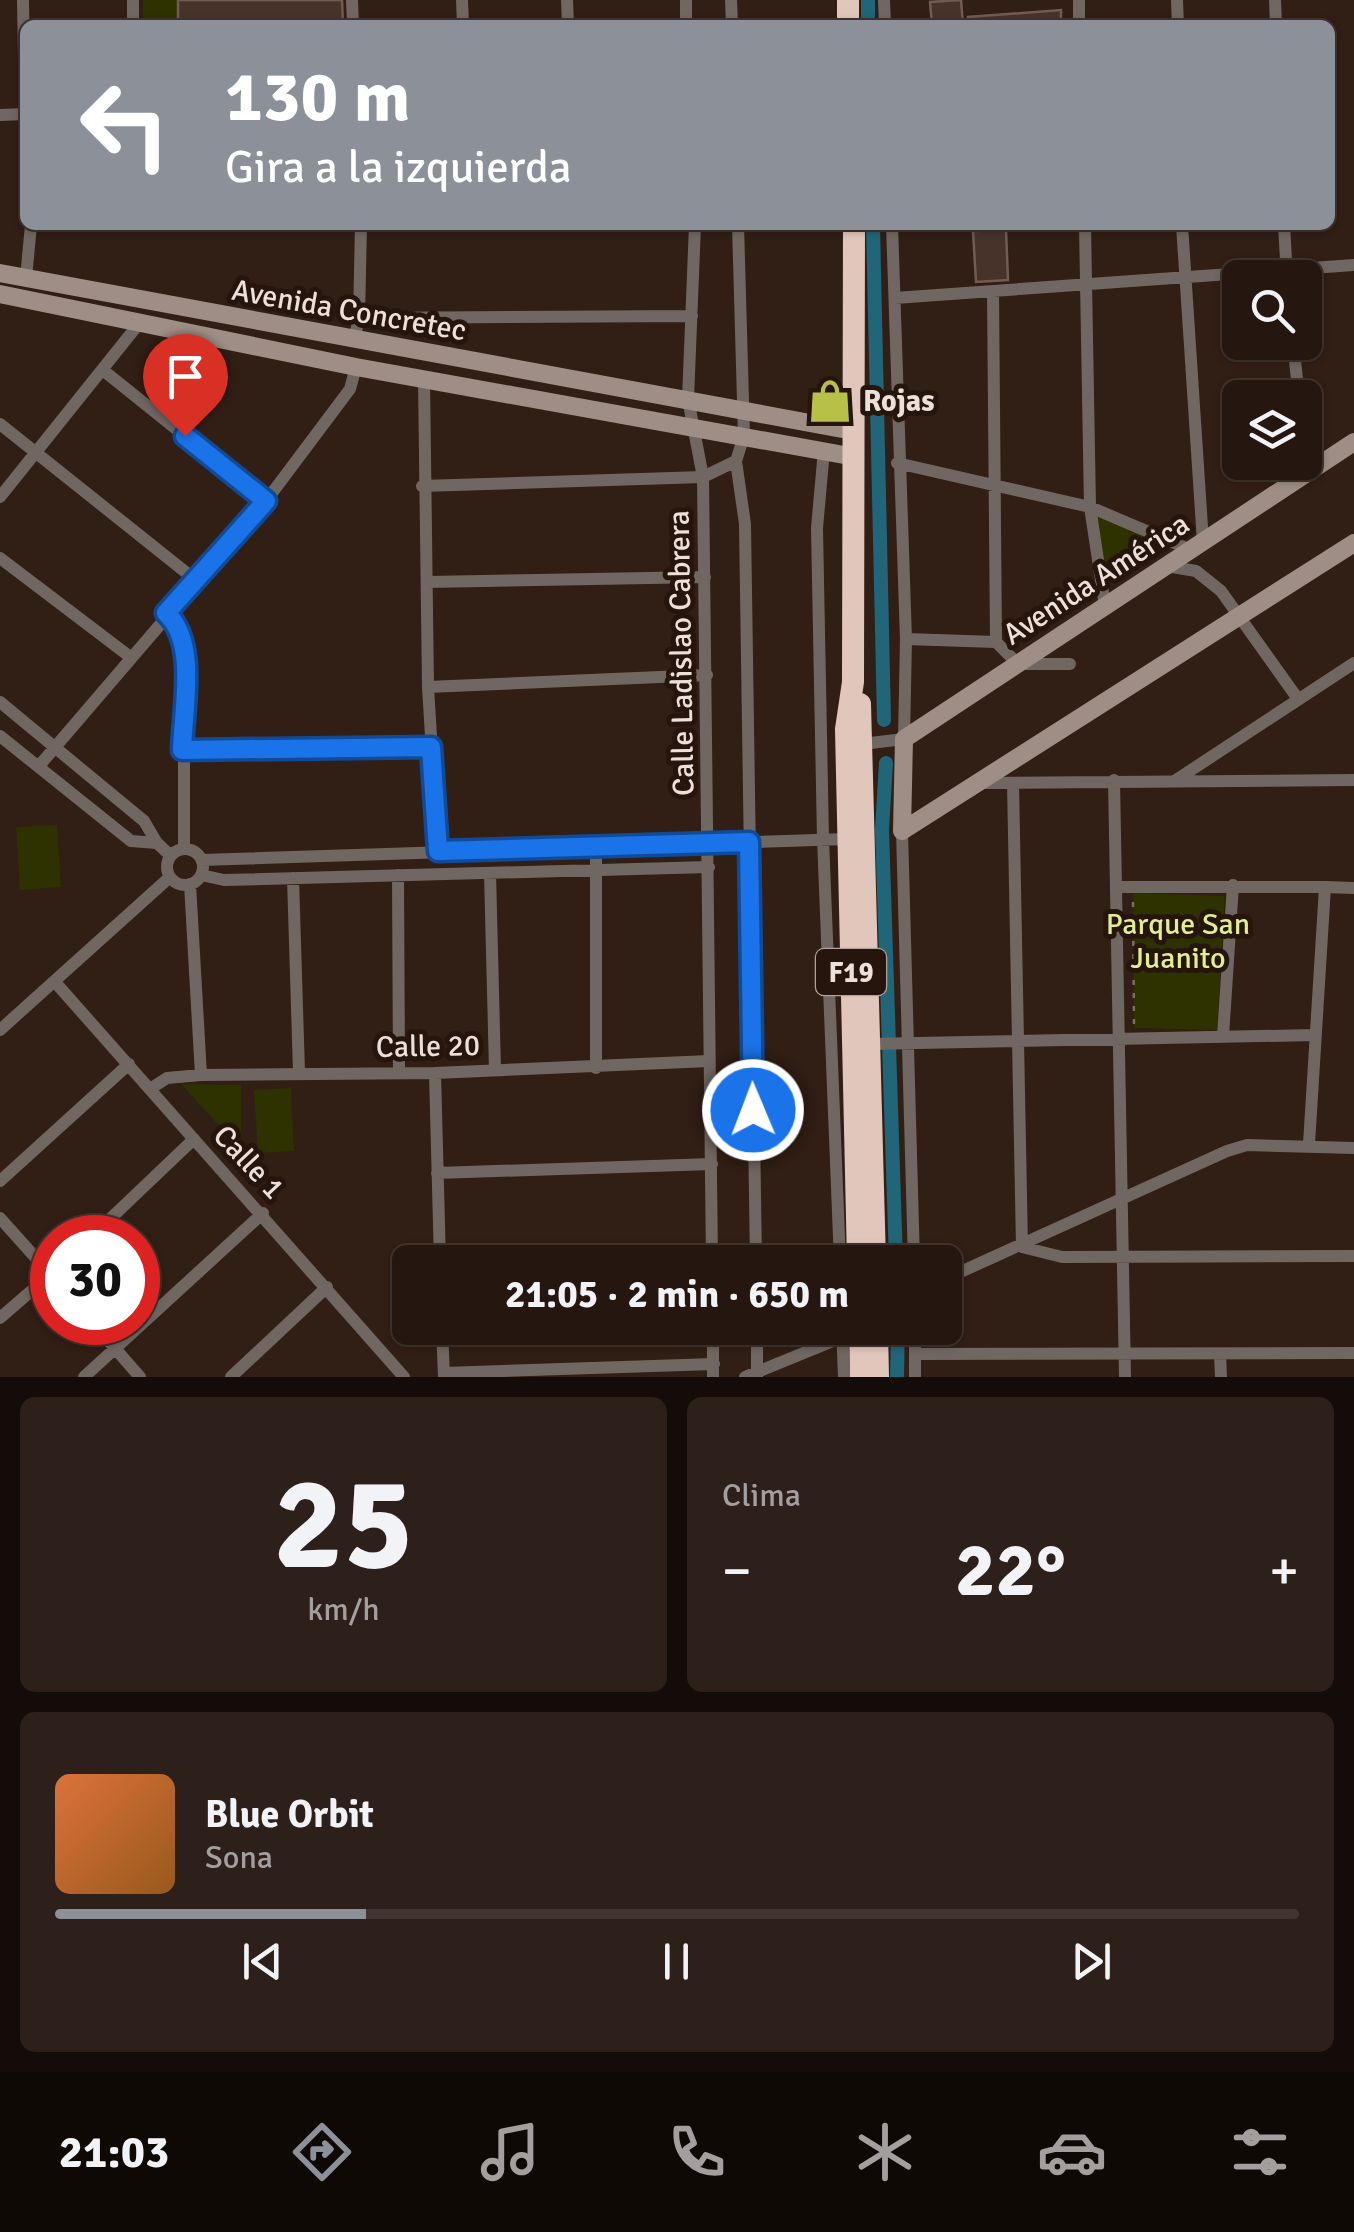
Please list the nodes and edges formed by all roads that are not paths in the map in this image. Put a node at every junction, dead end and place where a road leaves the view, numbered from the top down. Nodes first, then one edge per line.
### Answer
1 (32, 230) edge
2 (361, 230) edge
3 (695, 230) edge
4 (738, 230) edge
5 (854, 230) edge
6 (892, 230) edge
7 (1085, 230) edge
8 (1182, 230) edge
9 (1284, 230) edge
10 (1285, 260) edge
11 (1354, 265) edge
12 (1322, 269) edge
13 (0, 272) edge
14 (1222, 276) edge
15 (26, 278) junction
16 (1183, 278) junction
17 (1087, 284) junction
18 (992, 291) junction
19 (0, 294) edge
20 (895, 298) junction
21 (692, 316) junction
22 (359, 318) junction
23 (141, 321) junction
24 (354, 340) junction
25 (356, 368) junction
26 (104, 371) junction
27 (424, 378) junction
28 (688, 399) junction
29 (744, 412) junction
30 (0, 424) edge
31 (690, 424) junction
32 (854, 431) junction
33 (744, 436) junction
34 (1354, 442) edge
35 (824, 450) junction
36 (37, 452) junction
37 (1322, 457) edge
38 (854, 458) junction
39 (736, 462) junction
40 (897, 463) junction
41 (703, 477) junction
42 (1285, 480) edge
43 (996, 484) junction
44 (422, 486) junction
45 (0, 497) edge
46 (266, 501) junction
47 (1090, 507) junction
48 (1354, 542) edge
49 (1197, 546) junction
50 (0, 558) edge
51 (1166, 566) junction
52 (705, 576) junction
53 (198, 582) junction
54 (426, 582) junction
55 (1105, 606) junction
56 (166, 613) junction
57 (1237, 616) junction
58 (906, 639) junction
59 (996, 642) junction
60 (130, 656) junction
61 (1354, 663) edge
62 (1018, 664) junction
63 (1070, 664) dead end
64 (706, 675) junction
65 (853, 682) junction
66 (428, 687) junction
67 (1298, 700) junction
68 (0, 702) edge
69 (0, 736) edge
70 (898, 741) junction
71 (869, 744) junction
72 (58, 746) junction
73 (431, 747) junction
74 (182, 750) junction
75 (38, 766) junction
76 (1114, 780) junction
77 (1176, 780) junction
78 (1354, 780) edge
79 (971, 783) junction
80 (1012, 784) junction
81 (902, 831) junction
82 (847, 838) junction
83 (823, 839) junction
84 (710, 842) junction
85 (749, 842) junction
86 (156, 843) junction
87 (596, 846) junction
88 (438, 851) junction
89 (178, 852) junction
90 (710, 866) junction
91 (595, 870) junction
92 (490, 872) junction
93 (198, 873) junction
94 (398, 875) junction
95 (170, 877) junction
96 (293, 878) junction
97 (1233, 886) junction
98 (1118, 887) junction
99 (1325, 887) junction
100 (1354, 888) edge
101 (54, 982) junction
102 (0, 1030) edge
103 (1314, 1035) junction
104 (1223, 1036) junction
105 (1120, 1038) junction
106 (1018, 1042) junction
107 (901, 1043) junction
108 (874, 1044) junction
109 (709, 1061) junction
110 (129, 1064) junction
111 (596, 1068) junction
112 (495, 1070) junction
113 (299, 1072) junction
114 (400, 1072) junction
115 (435, 1073) junction
116 (201, 1074) junction
117 (150, 1089) junction
118 (194, 1139) junction
119 (1308, 1144) junction
120 (1354, 1148) edge
121 (712, 1164) junction
122 (436, 1173) junction
123 (0, 1182) edge
124 (1123, 1199) junction
125 (263, 1213) junction
126 (114, 1215) edge
127 (0, 1218) edge
128 (439, 1245) edge
129 (712, 1245) edge
130 (756, 1245) edge
131 (839, 1245) edge
132 (858, 1245) edge
133 (875, 1245) edge
134 (913, 1245) edge
135 (1022, 1247) junction
136 (30, 1250) edge
137 (1126, 1256) junction
138 (1354, 1256) edge
139 (962, 1271) edge
140 (327, 1287) junction
141 (30, 1293) edge
142 (0, 1318) edge
143 (111, 1345) edge
144 (443, 1345) edge
145 (713, 1345) edge
146 (755, 1345) edge
147 (822, 1345) edge
148 (852, 1345) edge
149 (858, 1345) edge
150 (863, 1345) edge
151 (915, 1345) edge
152 (115, 1350) junction
153 (1354, 1353) edge
154 (915, 1354) junction
155 (1126, 1354) junction
156 (1220, 1354) junction
157 (714, 1370) edge
158 (396, 1374) edge
159 (444, 1375) edge
160 (753, 1375) edge
161 (84, 1377) edge
162 (140, 1377) edge
163 (230, 1377) edge
164 (844, 1377) edge
165 (861, 1377) edge
166 (878, 1377) edge
167 (915, 1377) edge
168 (1125, 1377) edge
169 (1221, 1377) edge

1 - 15 street
2 - 22 street
3 - 21 street, Calle Ladislao Cabrera
4 - 29 street
5 - 32 highway, F19
6 - 20 street
7 - 17 street
8 - 16 street
9 - 10 street
11 - 12 street
13 - 15 street, Avenida Concretec
14 - 16 street
15 - 24 street, Avenida Concretec
16 - 17 street
16 - 49 street
17 - 18 street
17 - 47 street
18 - 20 street
18 - 43 street
19 - 23 street
20 - 40 street
21 - 22 street
21 - 28 street, Calle Ladislao Cabrera
22 - 24 street
23 - 25 street
23 - 26 street
24 - 28 street, Avenida Concretec
25 - 27 street
25 - 46 street
26 - 36 street
26 - 46 street
27 - 31 street
27 - 44 street
28 - 29 street, Avenida Concretec
28 - 31 street, Calle Ladislao Cabrera
29 - 32 street, Avenida Concretec
29 - 33 street
30 - 36 street
31 - 33 street
31 - 41 street, Calle Ladislao Cabrera
32 - 38 highway, F19
33 - 35 street
33 - 39 street
34 - 37 street, Avenida América
35 - 38 street
35 - 83 street
36 - 45 street
36 - 53 street
38 - 65 highway, F19
39 - 41 street
39 - 85 street
40 - 43 street
40 - 58 street
41 - 44 street
41 - 52 street, Calle Ladislao Cabrera
42 - 49 street, Avenida América
43 - 47 street
43 - 59 street
44 - 54 street
46 - 53 street
47 - 49 street
47 - 55 street
48 - 57 street
49 - 51 street, Avenida América
50 - 60 street
51 - 55 street, Avenida América
51 - 57 street
52 - 54 street
52 - 64 street, Calle Ladislao Cabrera
53 - 56 street
54 - 66 street
55 - 62 street, Avenida América
56 - 60 street
56 - 74 street
57 - 67 street
57 - 79 street
58 - 59 street
58 - 70 street
59 - 62 street
60 - 72 street
61 - 67 street
62 - 63 street
62 - 70 street, Avenida América
64 - 66 street
64 - 84 street, Calle Ladislao Cabrera
65 - 71 highway, F19
65 - 82 highway, F19
66 - 73 street
67 - 77 street
68 - 72 street
69 - 75 street
70 - 71 street, Avenida América
70 - 81 street
71 - 108 highway, F19
72 - 75 street
72 - 86 street
73 - 74 street
73 - 88 street
74 - 89 street
75 - 86 street
76 - 77 street
76 - 80 street
76 - 98 street
77 - 78 street
79 - 80 street
79 - 81 street
80 - 106 street
81 - 107 street
82 - 83 street
82 - 132 highway, F19
83 - 85 street
83 - 131 street
84 - 85 street
84 - 87 street
84 - 90 street, Calle Ladislao Cabrera
85 - 130 street
86 - 89 street
87 - 88 street
87 - 91 street
88 - 93 street
89 - 93 street
89 - 95 street
90 - 91 street
90 - 109 street, Calle Ladislao Cabrera
91 - 92 street
91 - 111 street
92 - 94 street
92 - 112 street
93 - 95 street
93 - 96 street
93 - 116 street
94 - 96 street
94 - 114 street
95 - 101 street
96 - 113 street
97 - 98 street
97 - 99 street
97 - 104 street
98 - 105 street
99 - 100 street
99 - 103 street
101 - 102 street
101 - 110 street, Calle 1
103 - 104 street
103 - 119 street
104 - 105 street
105 - 106 street
105 - 124 street
106 - 107 street
106 - 135 street
107 - 108 street
107 - 134 street
108 - 133 highway, F19
109 - 111 street, Calle 20
109 - 121 street, Calle Ladislao Cabrera
110 - 117 street, Calle 1
110 - 123 street
111 - 112 street, Calle 20
112 - 115 street, Calle 20
113 - 114 street, Calle 20
113 - 116 street, Calle 20
114 - 115 street, Calle 20
115 - 122 street
116 - 117 street, Calle 20
117 - 118 street, Calle 1
118 - 125 street, Calle 1
118 - 126 street
119 - 120 street
119 - 124 street
121 - 122 street
121 - 129 street, Calle Ladislao Cabrera
122 - 128 street
124 - 135 street
124 - 137 street
125 - 140 street, Calle 1
125 - 152 street
127 - 136 street
135 - 137 street
135 - 139 street
137 - 138 street
137 - 155 street
140 - 158 street, Calle 1
140 - 163 street
141 - 142 street
143 - 152 street
144 - 159 street
145 - 157 street
146 - 160 street
147 - 160 street
148 - 164 street
149 - 165 highway
150 - 166 highway
151 - 154 street
152 - 161 street
152 - 162 street
153 - 156 street
154 - 155 street
154 - 167 street
155 - 156 street
155 - 168 street
156 - 169 street
157 - 159 street

